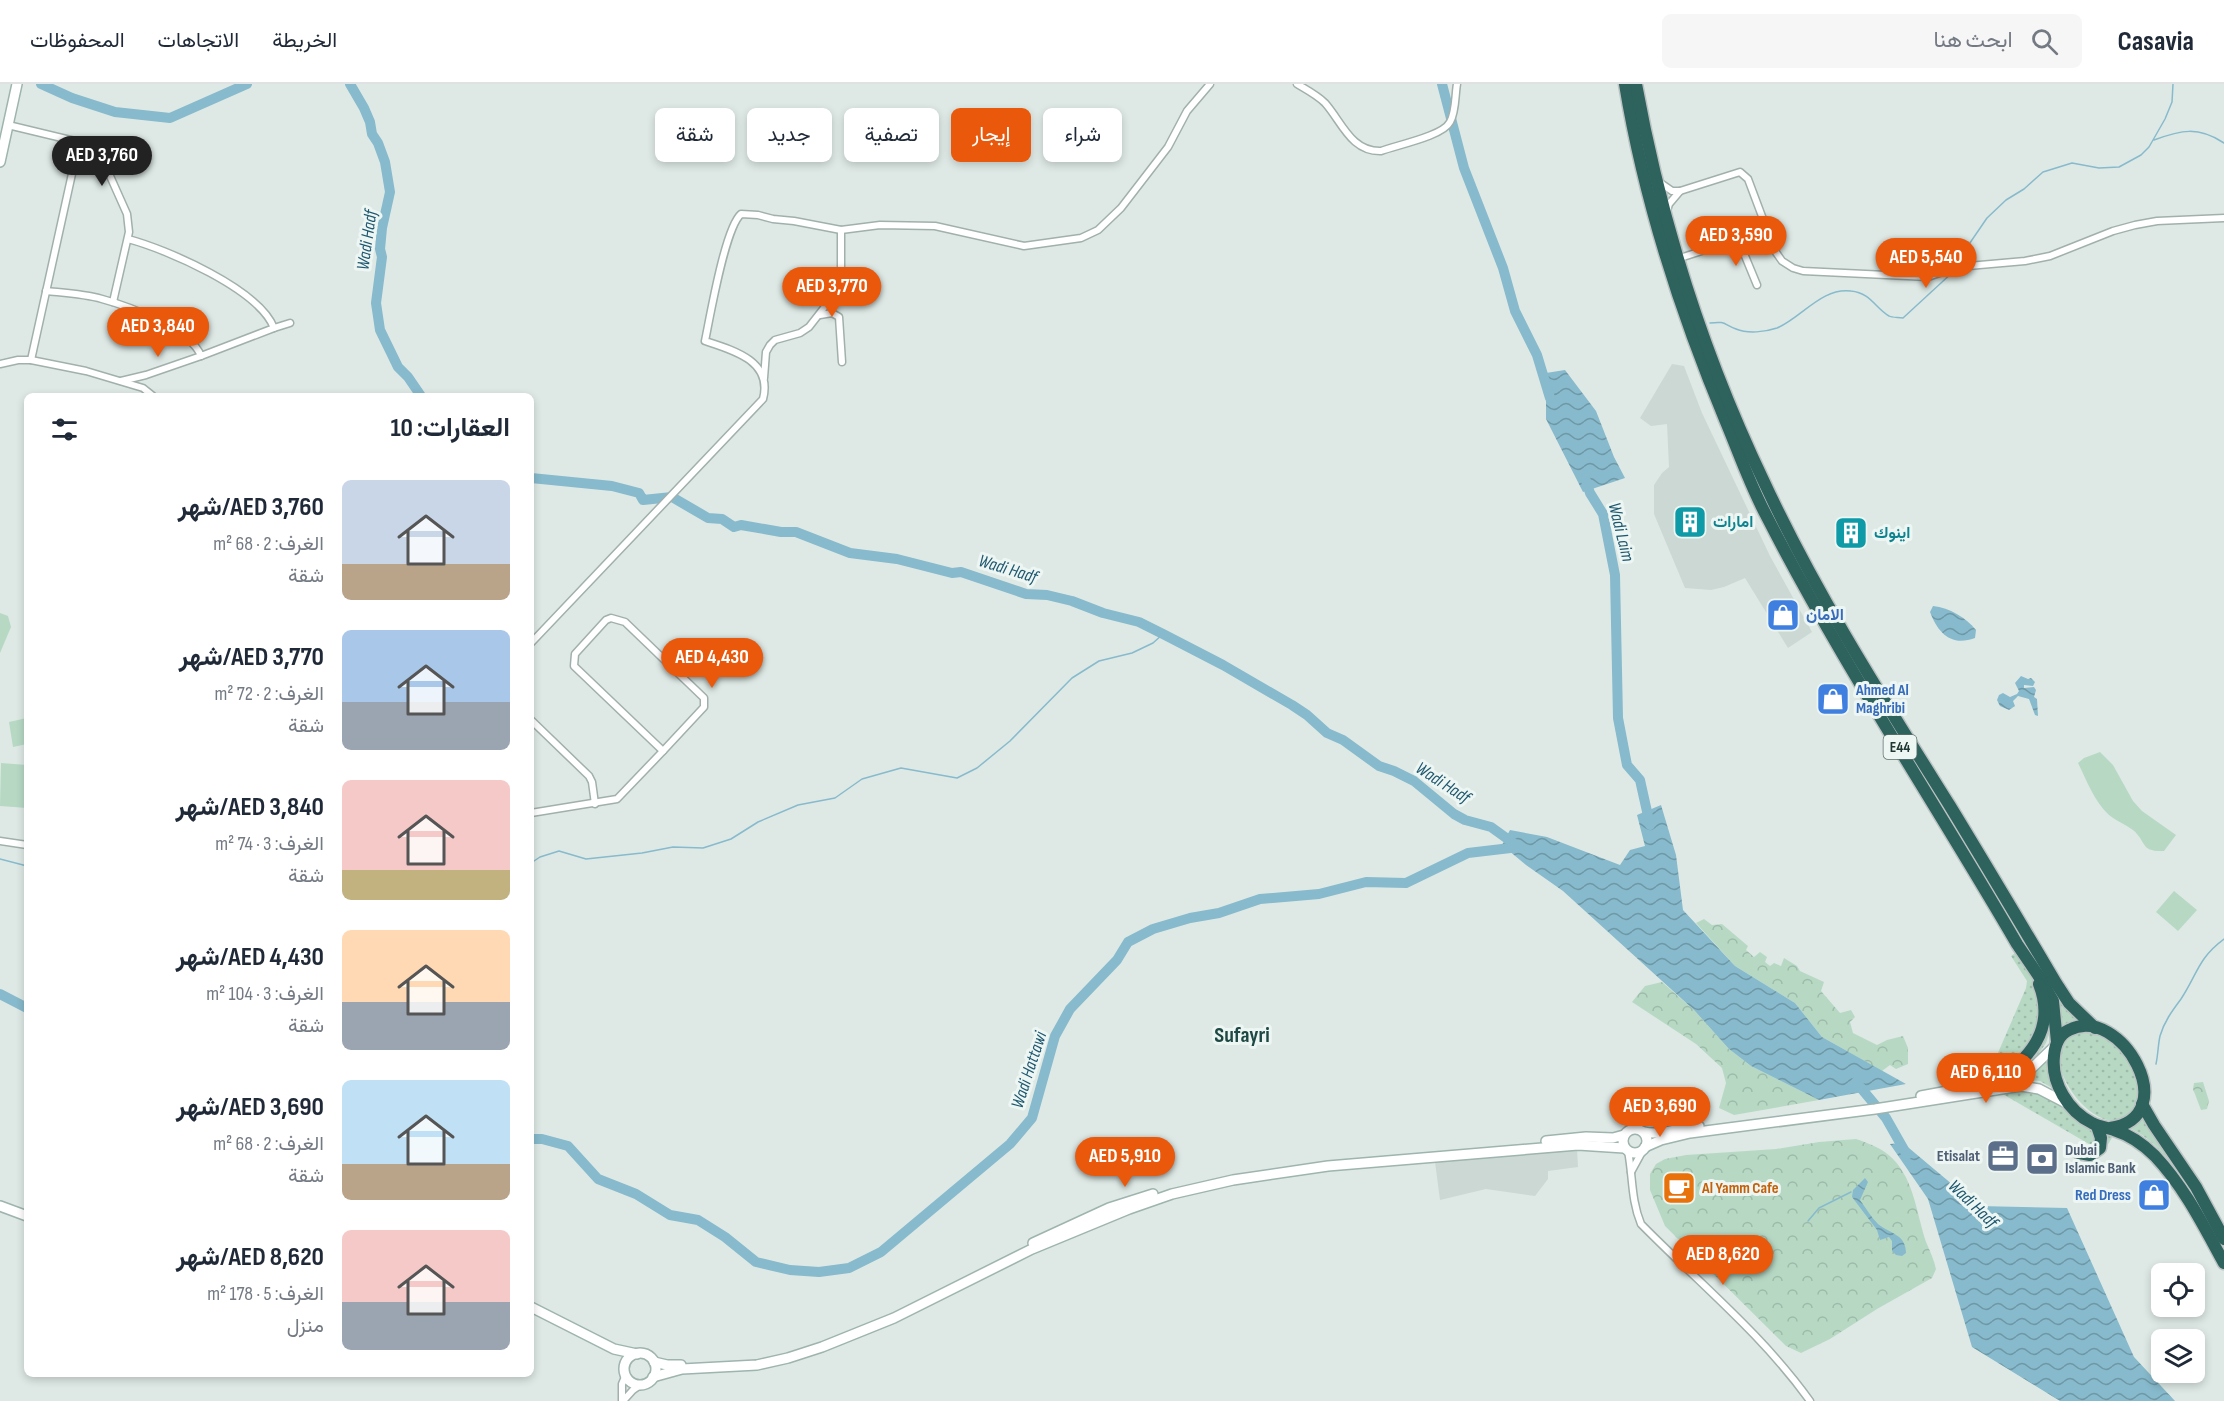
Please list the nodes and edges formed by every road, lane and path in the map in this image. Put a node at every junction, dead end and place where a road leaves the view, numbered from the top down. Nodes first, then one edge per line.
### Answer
1 (17, 84) edge
2 (1210, 84) edge
3 (1297, 84) edge
4 (1457, 84) edge
5 (1625, 84) edge
6 (1636, 84) edge
7 (8, 125) junction
8 (79, 142) junction
9 (0, 162) edge
10 (1657, 181) junction
11 (1680, 191) junction
12 (1666, 213) junction
13 (2224, 218) edge
14 (841, 230) junction
15 (1766, 230) junction
16 (128, 239) junction
17 (1738, 239) junction
18 (1680, 258) junction
19 (1757, 285) dead end
20 (46, 291) junction
21 (113, 302) junction
22 (819, 315) junction
23 (290, 323) dead end
24 (274, 328) junction
25 (201, 356) junction
26 (31, 360) junction
27 (842, 362) dead end
28 (0, 364) edge
29 (150, 374) junction
30 (764, 381) junction
31 (121, 382) junction
32 (1713, 391) junction
33 (150, 393) edge
34 (150, 393) edge
35 (1737, 421) junction
36 (534, 632) edge
37 (538, 636) junction
38 (534, 640) edge
39 (534, 723) edge
40 (663, 751) junction
41 (595, 804) junction
42 (534, 813) edge
43 (0, 841) edge
44 (24, 845) edge
45 (2030, 964) junction
46 (2095, 1028) junction
47 (2056, 1044) junction
48 (1994, 1083) junction
49 (1903, 1102) junction
50 (2142, 1104) junction
51 (2071, 1106) junction
52 (1874, 1107) junction
53 (2097, 1126) junction
54 (2110, 1128) junction
55 (1644, 1132) junction
56 (1624, 1135) junction
57 (1626, 1149) junction
58 (1644, 1149) junction
59 (2079, 1153) dead end
60 (1630, 1175) junction
61 (0, 1206) edge
62 (2203, 1212) junction
63 (24, 1214) edge
64 (2224, 1239) edge
65 (2224, 1263) edge
66 (534, 1309) edge
67 (602, 1343) junction
68 (637, 1354) junction
69 (654, 1362) junction
70 (624, 1372) junction
71 (653, 1377) junction
72 (640, 1385) junction
73 (622, 1401) edge
74 (1810, 1401) edge

1 - 7 main road
2 - 14 street
3 - 4 street
5 - 32 highway, E44
6 - 10 highway, E44
7 - 8 street
7 - 9 main road
8 - 16 street
8 - 20 street
10 - 11 street
10 - 12 highway, E44
11 - 12 street
11 - 15 street
12 - 18 highway, E44
13 - 15 street
14 - 22 street
14 - 30 street
15 - 17 street
16 - 21 street
16 - 24 street
17 - 18 street
17 - 19 street
18 - 35 highway, E44
20 - 21 street
20 - 26 street
21 - 25 street
22 - 27 street
22 - 30 street
23 - 24 street
24 - 25 street
25 - 29 street
26 - 28 street
26 - 31 street
29 - 31 street
29 - 33 street
30 - 37 street
31 - 34 street
32 - 35 highway
32 - 45 highway, E44
35 - 46 highway, E44
36 - 37 street
37 - 38 street
39 - 41 street
40 - 40 street
40 - 41 street
41 - 42 street
43 - 44 street
45 - 47 highway, E44
45 - 48 highway
46 - 47 highway
46 - 50 highway
47 - 48 main road
47 - 51 highway
48 - 49 main road
49 - 51 main road
49 - 52 main road
50 - 54 highway
50 - 62 highway
51 - 53 highway
52 - 55 main road
52 - 58 main road
53 - 54 highway
53 - 59 highway
54 - 62 highway
55 - 56 main road
55 - 58 main road
56 - 57 main road
56 - 69 main road
57 - 58 main road
57 - 60 street
57 - 71 main road
58 - 60 street
60 - 74 street
61 - 63 main road
62 - 64 highway
62 - 65 highway
66 - 67 main road
67 - 68 main road
67 - 70 main road
68 - 69 main road
68 - 70 main road
69 - 71 main road
70 - 72 main road
70 - 73 street
71 - 72 main road
72 - 73 street

